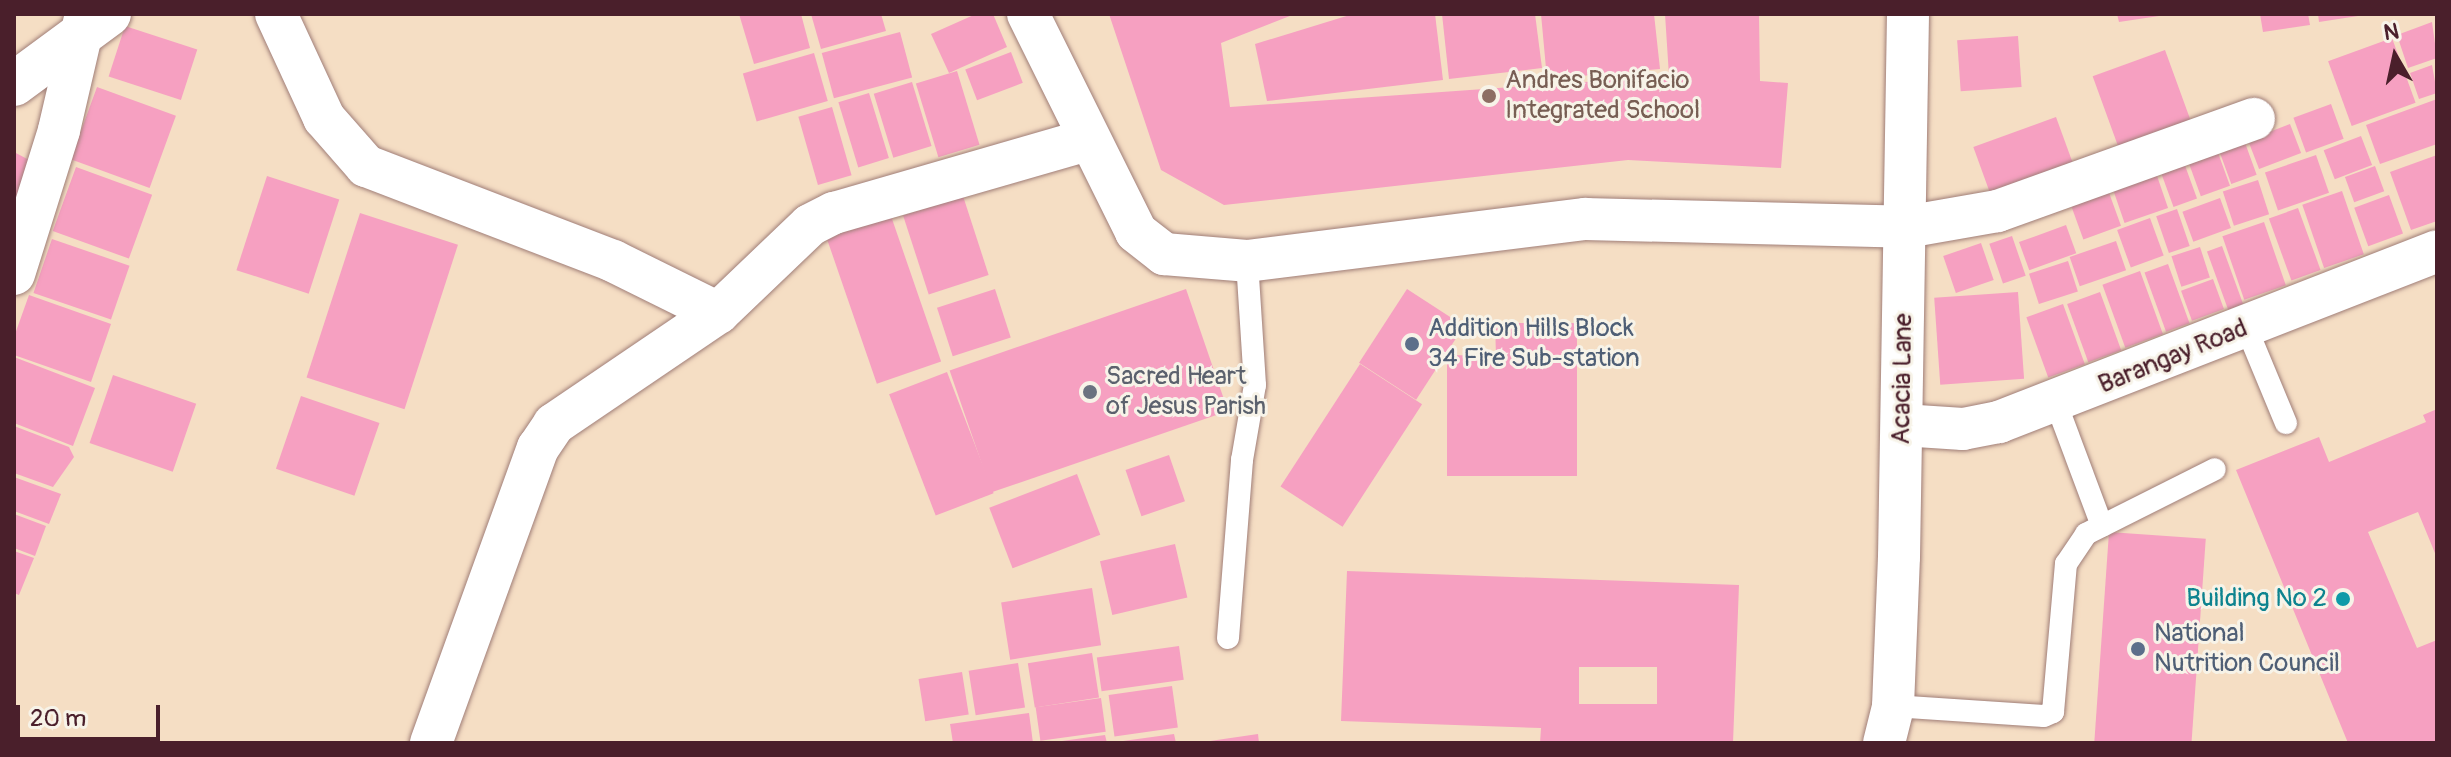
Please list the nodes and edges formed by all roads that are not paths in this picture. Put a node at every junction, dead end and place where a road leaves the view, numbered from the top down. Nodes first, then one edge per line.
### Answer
1 (276, 14) edge
2 (1028, 14) edge
3 (1908, 14) edge
4 (93, 21) edge
5 (14, 84) edge
6 (2254, 119) dead end
7 (1087, 140) junction
8 (1906, 227) junction
9 (2437, 251) edge
10 (1247, 261) junction
11 (14, 274) edge
12 (718, 313) junction
13 (2246, 327) junction
14 (2056, 403) junction
15 (2286, 423) dead end
16 (1902, 425) junction
17 (2215, 469) dead end
18 (2102, 526) junction
19 (1228, 638) dead end
20 (1888, 725) edge
21 (431, 743) edge

1 - 12 street
2 - 7 street
3 - 8 street, Acacia Lane
4 - 5 street
4 - 11 street
6 - 8 street
7 - 10 street
7 - 12 street
8 - 10 street
8 - 16 street, Acacia Lane
9 - 13 street, Barangay Road
10 - 19 lane
12 - 21 street
13 - 14 street, Barangay Road
13 - 15 lane
14 - 16 street, Barangay Road
14 - 18 lane
16 - 20 street, Acacia Lane
17 - 18 lane
18 - 20 lane

